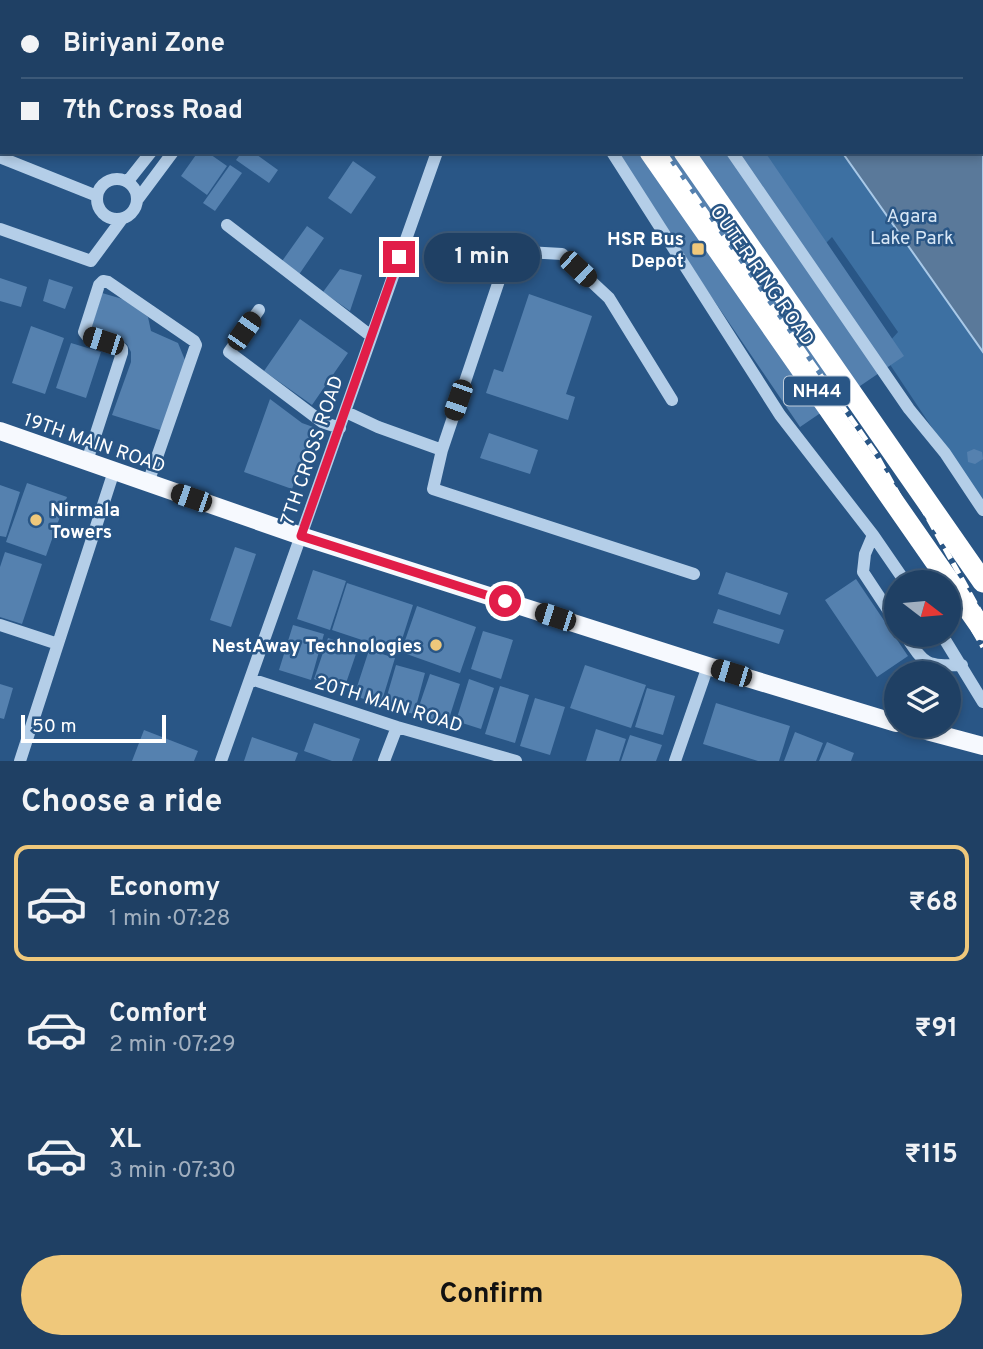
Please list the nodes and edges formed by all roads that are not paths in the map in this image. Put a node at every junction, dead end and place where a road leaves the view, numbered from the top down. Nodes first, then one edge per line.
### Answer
1 (1, 154) edge
2 (149, 154) edge
3 (171, 154) edge
4 (436, 154) edge
5 (613, 154) edge
6 (651, 154) edge
7 (685, 154) edge
8 (733, 154) edge
9 (128, 181) junction
10 (97, 196) junction
11 (138, 198) junction
12 (122, 219) junction
13 (227, 225) dead end
14 (0, 229) edge
15 (259, 310) dead end
16 (371, 336) junction
17 (672, 400) dead end
18 (346, 412) junction
19 (340, 428) junction
20 (0, 431) edge
21 (442, 450) junction
22 (87, 461) junction
23 (114, 471) junction
24 (148, 482) junction
25 (983, 510) edge
26 (301, 536) junction
27 (873, 536) junction
28 (897, 570) edge
29 (694, 574) dead end
30 (983, 582) edge
31 (884, 604) edge
32 (0, 625) edge
33 (983, 630) edge
34 (58, 643) junction
35 (951, 648) edge
36 (962, 665) joint
37 (708, 666) junction
38 (251, 679) junction
39 (983, 702) edge
40 (884, 719) edge
41 (397, 727) junction
42 (953, 738) edge
43 (983, 746) edge
44 (477, 756) edge
45 (20, 761) edge
46 (221, 761) edge
47 (384, 761) edge
48 (516, 761) edge
49 (675, 761) edge

1 - 10 street
2 - 9 street
3 - 11 street
4 - 16 street, 7TH CROSS ROAD
5 - 27 street
6 - 33 highway, OUTER RING ROAD / NH44
7 - 30 highway, OUTER RING ROAD / NH44
8 - 25 street
9 - 10 street
9 - 11 street
10 - 12 street
11 - 12 street
12 - 14 street
13 - 16 street
15 - 19 street
16 - 18 street, 7TH CROSS ROAD
17 - 21 street
18 - 19 street, 7TH CROSS ROAD
18 - 21 street
19 - 26 street, 7TH CROSS ROAD
20 - 22 main road, 19TH MAIN ROAD
21 - 29 street
22 - 23 main road, 19TH MAIN ROAD
22 - 24 street
23 - 24 main road, 19TH MAIN ROAD
23 - 34 street
24 - 26 main road, 19TH MAIN ROAD
26 - 37 main road, 19TH MAIN ROAD
26 - 38 street, 7TH CROSS ROAD
27 - 28 street
27 - 31 street
32 - 34 street
34 - 45 street
35 - 36 street
36 - 39 street
37 - 40 main road, 19TH MAIN ROAD
37 - 49 street
38 - 41 street, 20TH MAIN ROAD
38 - 46 street, 7TH CROSS ROAD
41 - 44 street, 20TH MAIN ROAD
41 - 47 street
42 - 43 main road
44 - 48 street, 20TH MAIN ROAD

